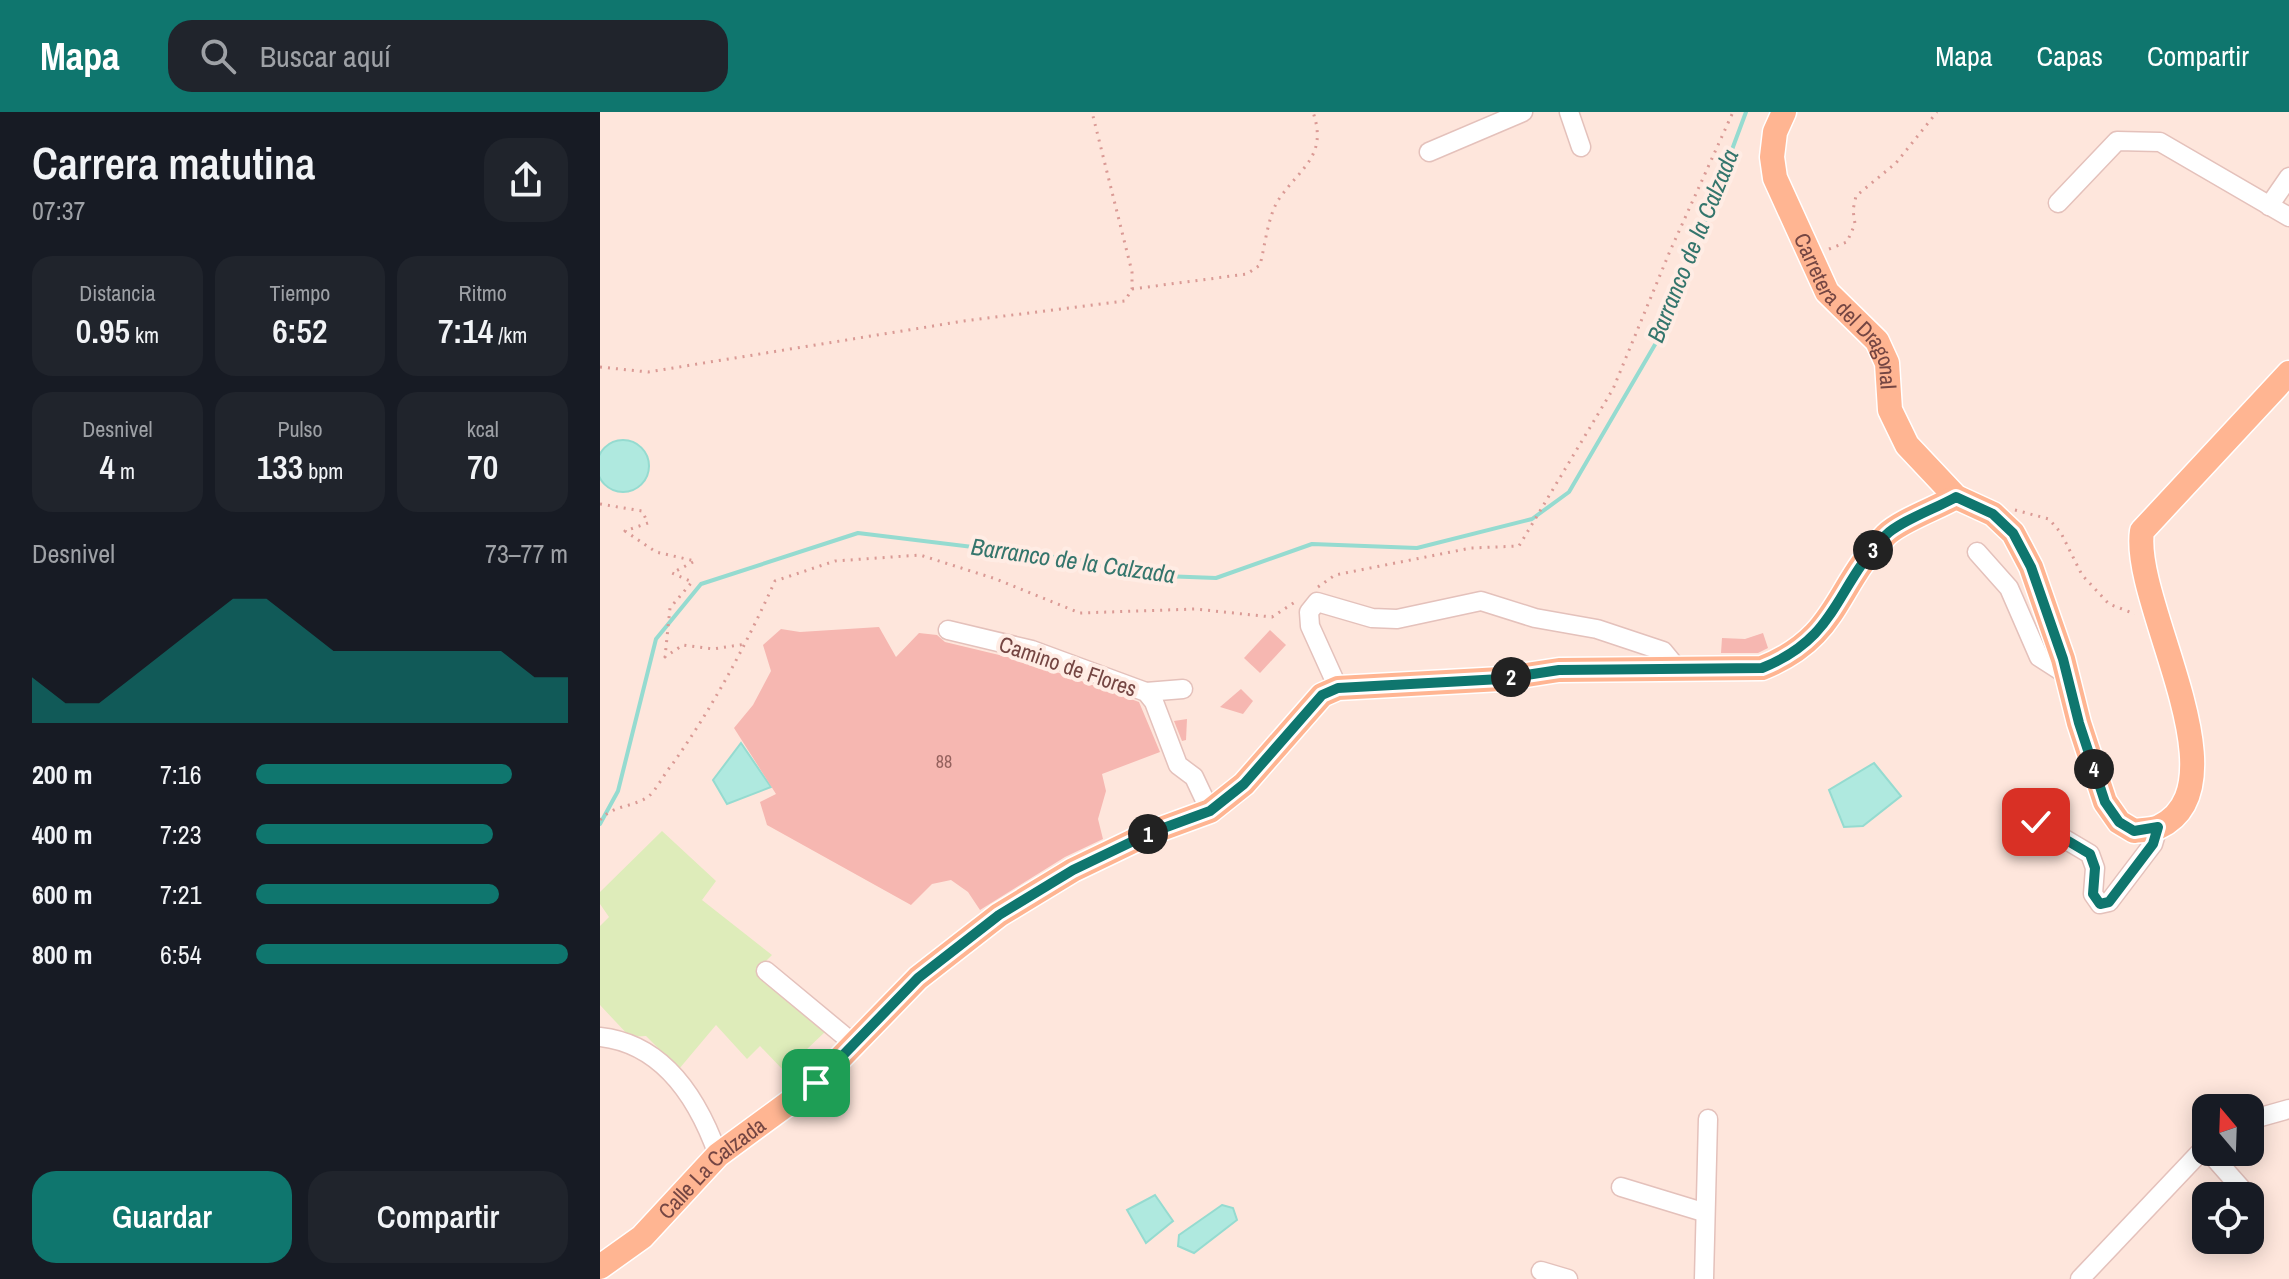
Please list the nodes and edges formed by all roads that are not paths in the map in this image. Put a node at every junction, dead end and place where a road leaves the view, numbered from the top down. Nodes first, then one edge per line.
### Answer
1 (1523, 112) edge
2 (1569, 112) edge
3 (1784, 112) edge
4 (1581, 147) dead end
5 (1429, 152) dead end
6 (2289, 177) edge
7 (2058, 203) dead end
8 (2269, 206) junction
9 (2289, 217) edge
10 (2289, 373) edge
11 (1956, 497) junction
12 (1977, 552) dead end
13 (948, 630) dead end
14 (1677, 668) junction
15 (2067, 675) junction
16 (1338, 688) junction
17 (1183, 689) dead end
18 (1146, 692) junction
19 (1210, 811) junction
20 (2036, 822) dead end
21 (2158, 827) junction
22 (766, 971) dead end
23 (600, 1037) edge
24 (854, 1044) junction
25 (2289, 1109) edge
26 (2264, 1116) edge
27 (1708, 1119) dead end
28 (718, 1155) junction
29 (2192, 1162) edge
30 (2222, 1166) edge
31 (2235, 1182) edge
32 (1621, 1187) dead end
33 (1703, 1212) junction
34 (600, 1267) edge
35 (1541, 1271) dead end
36 (1568, 1279) edge
37 (1704, 1279) edge
38 (2080, 1279) edge

1 - 5 street
2 - 4 street
3 - 11 main road, Carretera del Dragonal
6 - 8 street
7 - 8 street
8 - 9 street
10 - 21 main road
11 - 14 main road
11 - 15 main road
12 - 15 street
13 - 18 street, Camino de Flores
14 - 16 main road
14 - 16 street
15 - 21 main road
16 - 19 main road, Calle La Calzada
17 - 18 street
18 - 19 street, Camino de Flores
19 - 24 main road, Calle La Calzada
20 - 21 street
22 - 24 street
23 - 28 street
24 - 28 main road, Calle La Calzada
25 - 26 street
27 - 33 street
28 - 34 main road, Calle La Calzada
29 - 38 street
30 - 31 street
32 - 33 street
33 - 37 street
35 - 36 street

